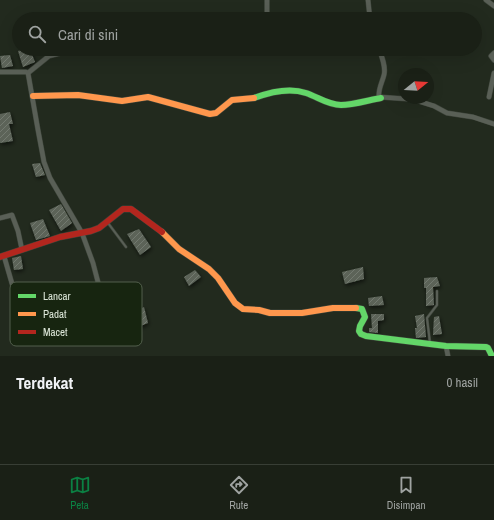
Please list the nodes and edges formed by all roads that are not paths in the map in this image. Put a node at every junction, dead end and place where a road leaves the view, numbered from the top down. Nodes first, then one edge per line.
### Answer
1 (267, 0) edge
2 (368, 0) edge
3 (486, 0) edge
4 (494, 6) edge
5 (267, 12) edge
6 (369, 12) edge
7 (494, 53) edge
8 (49, 56) edge
9 (381, 56) edge
10 (494, 60) edge
11 (0, 72) edge
12 (28, 73) junction
13 (494, 73) edge
14 (33, 96) junction
15 (489, 97) dead end
16 (380, 98) junction
17 (494, 124) edge
18 (0, 218) edge
19 (107, 222) junction
20 (82, 233) junction
21 (126, 247) dead end
22 (22, 250) junction
23 (2, 257) edge
24 (11, 282) edge
25 (98, 282) edge
26 (437, 291) dead end
27 (430, 345) junction
28 (446, 346) junction
29 (448, 356) edge
30 (492, 356) edge

1 - 5 street
2 - 6 street
3 - 4 street
7 - 10 street
8 - 12 street
9 - 16 street
11 - 12 street
12 - 14 street
13 - 15 street
14 - 16 street
14 - 20 street
16 - 17 street
18 - 22 street
19 - 20 street
19 - 21 lane
19 - 27 street
20 - 22 street
20 - 25 street
22 - 23 street
23 - 24 street
26 - 27 lane
27 - 28 street
28 - 29 street
28 - 30 street

